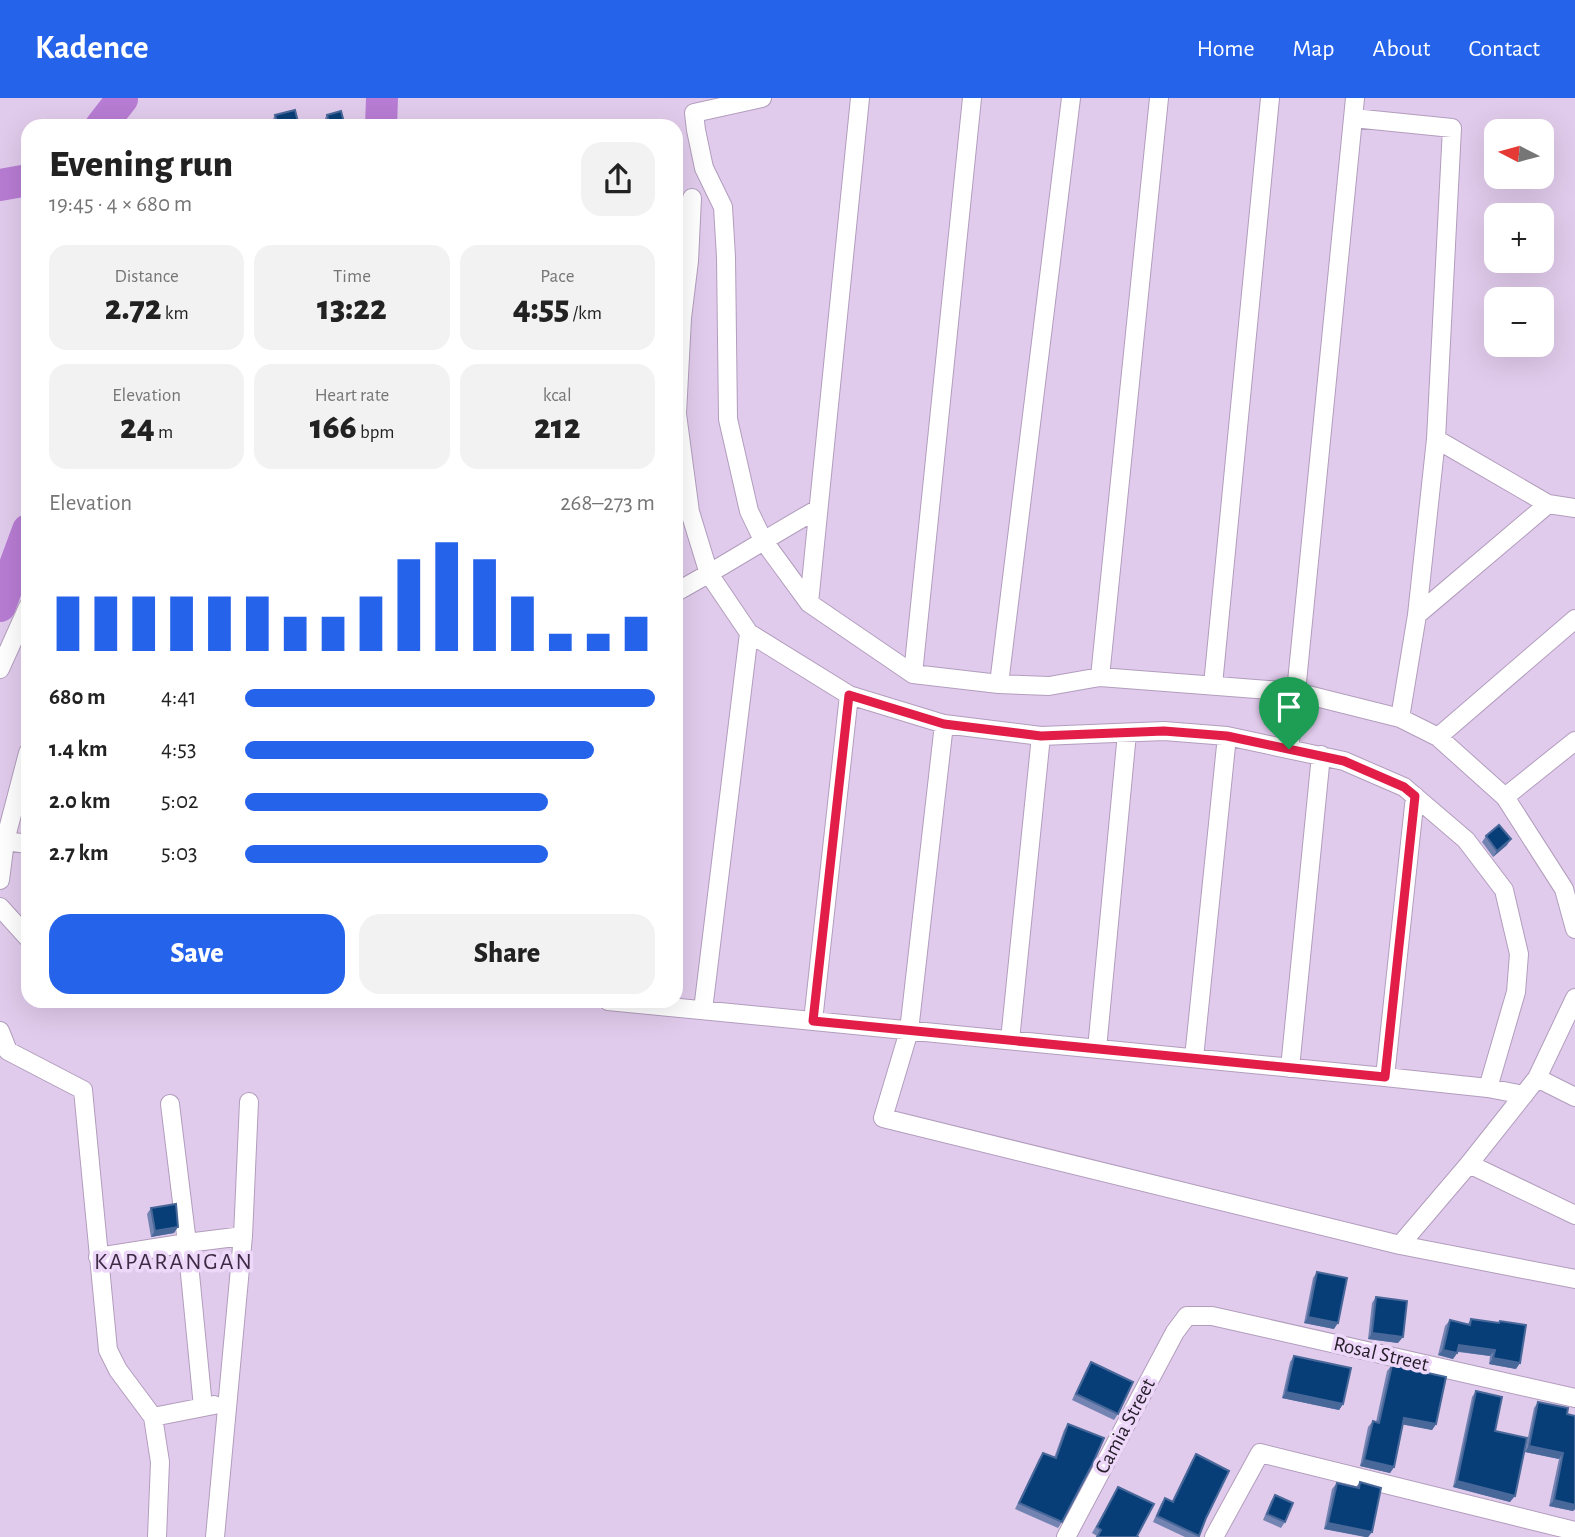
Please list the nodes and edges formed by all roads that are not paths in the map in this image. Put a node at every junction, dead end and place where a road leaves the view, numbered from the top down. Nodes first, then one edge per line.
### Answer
1 (762, 98) edge
2 (860, 98) edge
3 (972, 98) edge
4 (1070, 98) edge
5 (1159, 98) edge
6 (1270, 98) edge
7 (1355, 98) edge
8 (1353, 118) junction
9 (716, 191) junction
10 (684, 201) edge
11 (683, 295) edge
12 (1436, 439) junction
13 (1548, 504) junction
14 (1575, 508) edge
15 (818, 509) junction
16 (683, 512) edge
17 (763, 540) junction
18 (709, 574) junction
19 (683, 588) edge
20 (808, 603) junction
21 (1418, 615) junction
22 (1575, 619) edge
23 (21, 622) edge
24 (749, 633) junction
25 (0, 669) edge
26 (913, 674) junction
27 (1100, 677) junction
28 (999, 684) junction
29 (1213, 685) junction
30 (1296, 692) junction
31 (849, 695) junction
32 (1400, 718) junction
33 (944, 724) junction
34 (1127, 733) junction
35 (1041, 736) junction
36 (1227, 736) junction
37 (1438, 737) junction
38 (1575, 741) edge
39 (1289, 749) junction
40 (1321, 755) junction
41 (21, 780) edge
42 (1415, 796) junction
43 (1505, 797) junction
44 (5, 841) junction
45 (21, 843) edge
46 (0, 880) edge
47 (1569, 885) edge
48 (0, 906) edge
49 (1575, 929) edge
50 (21, 930) edge
51 (1575, 998) edge
52 (682, 1008) edge
53 (703, 1010) junction
54 (813, 1021) junction
55 (0, 1031) edge
56 (909, 1031) junction
57 (1010, 1040) junction
58 (1097, 1049) junction
59 (1194, 1058) junction
60 (1290, 1068) junction
61 (1385, 1077) junction
62 (1537, 1078) junction
63 (1488, 1088) junction
64 (1524, 1095) junction
65 (1575, 1097) edge
66 (249, 1102) dead end
67 (170, 1104) dead end
68 (1469, 1164) junction
69 (1575, 1215) edge
70 (243, 1236) junction
71 (187, 1243) junction
72 (1399, 1245) junction
73 (98, 1257) junction
74 (1575, 1279) edge
75 (1187, 1316) joint
76 (1575, 1398) edge
77 (228, 1402) junction
78 (202, 1407) junction
79 (153, 1417) junction
80 (1575, 1531) edge
81 (158, 1537) edge
82 (215, 1537) edge
83 (1066, 1537) edge
84 (1214, 1537) edge

1 - 9 street
2 - 15 street
3 - 26 street
4 - 28 street
5 - 27 street
6 - 29 street
7 - 8 street
8 - 12 street
8 - 30 street
9 - 10 street
9 - 17 street
10 - 11 street
12 - 13 street
12 - 21 street
13 - 14 street
13 - 21 street
15 - 17 street
15 - 20 street
16 - 18 street
17 - 18 street
17 - 20 street
18 - 19 street
18 - 24 street
20 - 26 street
21 - 32 street
22 - 37 street
23 - 25 street
24 - 31 street
24 - 53 street
26 - 28 street
27 - 28 street
27 - 29 street
29 - 30 street
30 - 32 street
30 - 39 street
31 - 33 street
31 - 54 street
32 - 37 street
33 - 35 street
33 - 56 street
34 - 35 street
34 - 36 street
34 - 58 street
35 - 57 street
36 - 39 street
36 - 59 street
37 - 43 street
38 - 43 street
39 - 40 street
40 - 42 street
40 - 60 street
41 - 44 street
42 - 61 street
42 - 63 street
43 - 47 street
44 - 45 street
44 - 46 street
47 - 49 street
48 - 50 street
51 - 62 street
52 - 53 street
53 - 54 street
54 - 56 street
55 - 73 street
56 - 57 street
56 - 72 street
57 - 58 street
58 - 59 street
59 - 60 street
60 - 61 street
61 - 63 street
62 - 64 street
62 - 65 street
63 - 64 street
64 - 68 street
66 - 70 street
67 - 71 street
68 - 69 street
68 - 72 street
70 - 71 street
70 - 77 street
71 - 73 street
71 - 78 street
72 - 74 street
73 - 79 street
75 - 76 street, Rosal Street
75 - 83 street, Camia Street
77 - 78 street
77 - 82 street
78 - 79 street
79 - 81 street
80 - 84 street

